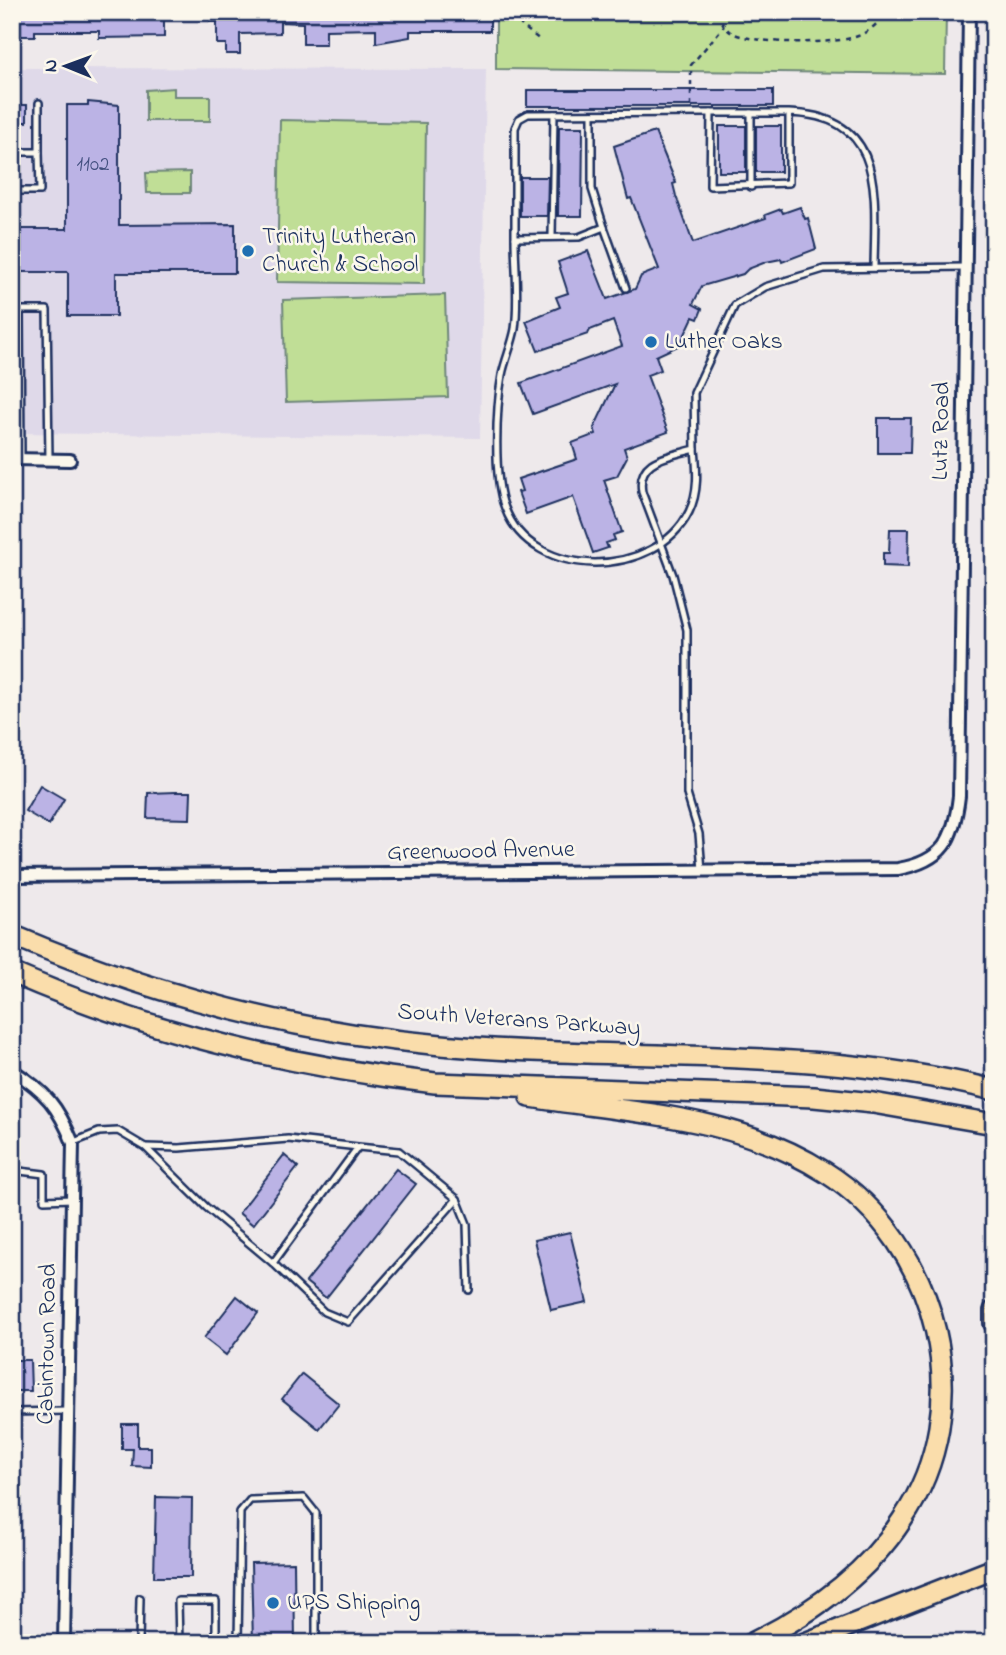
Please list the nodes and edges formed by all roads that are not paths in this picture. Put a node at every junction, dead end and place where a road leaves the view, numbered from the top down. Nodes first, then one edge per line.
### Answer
1 (969, 12) edge
2 (39, 103) dead end
3 (711, 113) junction
4 (751, 113) junction
5 (789, 113) junction
6 (554, 114) junction
7 (592, 114) junction
8 (12, 152) edge
9 (39, 152) junction
10 (751, 187) junction
11 (12, 191) edge
12 (604, 227) junction
13 (552, 237) junction
14 (514, 238) junction
15 (874, 267) junction
16 (965, 267) junction
17 (626, 288) dead end
18 (12, 310) edge
19 (20, 310) junction
20 (12, 389) edge
21 (21, 389) junction
22 (695, 449) junction
23 (17, 459) edge
24 (49, 459) junction
25 (70, 460) dead end
26 (660, 543) junction
27 (944, 847) joint
28 (702, 871) junction
29 (12, 876) edge
30 (12, 934) edge
31 (12, 973) edge
32 (12, 1070) edge
33 (955, 1080) junction
34 (994, 1081) edge
35 (435, 1083) junction
36 (994, 1090) edge
37 (994, 1124) edge
38 (73, 1143) junction
39 (145, 1147) junction
40 (358, 1147) junction
41 (12, 1170) edge
42 (72, 1199) junction
43 (457, 1199) junction
44 (273, 1263) junction
45 (469, 1290) dead end
46 (994, 1311) edge
47 (994, 1323) edge
48 (68, 1411) junction
49 (12, 1412) edge
50 (994, 1569) edge
51 (140, 1598) dead end
52 (64, 1643) edge
53 (139, 1643) edge
54 (179, 1643) edge
55 (216, 1643) edge
56 (238, 1643) edge
57 (316, 1643) edge
58 (752, 1643) edge
59 (805, 1643) edge

1 - 16 street, Lutz Road
2 - 9 lane
3 - 4 lane
3 - 7 lane
3 - 10 lane
4 - 5 lane
4 - 10 lane
5 - 10 lane
5 - 15 lane
6 - 7 lane
6 - 13 lane
6 - 14 lane
7 - 12 lane
8 - 9 lane
9 - 11 lane
12 - 13 lane
12 - 17 lane
13 - 14 lane
14 - 26 lane
15 - 16 lane
15 - 22 lane
16 - 27 street, Lutz Road
18 - 19 lane
19 - 21 lane
19 - 24 lane
20 - 21 lane
21 - 23 lane
22 - 26 lane
22 - 26 lane
23 - 24 street
24 - 25 street
26 - 28 lane
27 - 28 street, Greenwood Avenue
28 - 29 street, Greenwood Avenue
30 - 33 highway, South Veterans Parkway
31 - 35 highway
32 - 38 street, Cabintown Road
33 - 34 highway
33 - 36 highway, South Veterans Parkway
35 - 37 highway
35 - 58 highway
38 - 39 lane
38 - 42 street, Cabintown Road
39 - 40 lane
39 - 44 lane
40 - 43 lane
40 - 44 lane
41 - 42 lane
42 - 48 street, Cabintown Road
43 - 44 lane
43 - 45 lane
46 - 47 highway
48 - 49 lane
48 - 52 street, Cabintown Road
50 - 59 highway
51 - 53 lane
54 - 55 lane
56 - 57 lane

